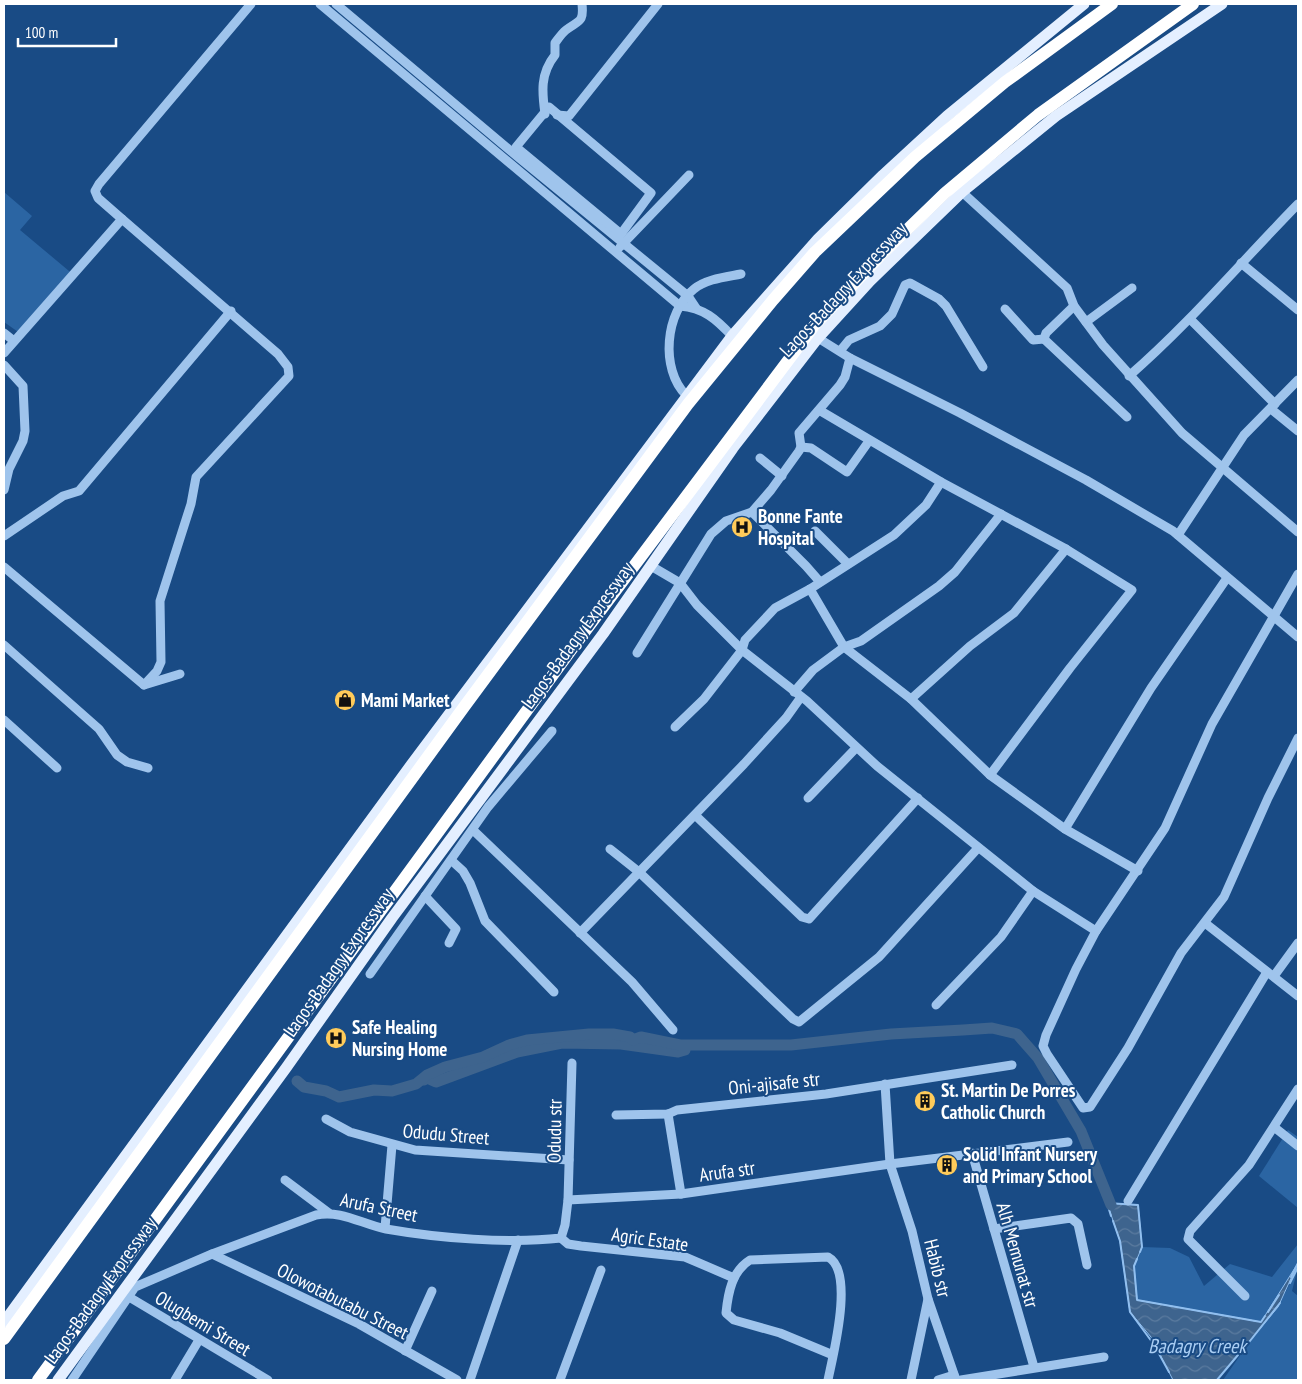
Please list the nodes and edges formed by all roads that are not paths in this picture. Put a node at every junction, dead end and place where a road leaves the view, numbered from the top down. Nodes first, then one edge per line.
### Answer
1 (251, 4) edge
2 (320, 4) edge
3 (336, 4) edge
4 (582, 4) edge
5 (658, 4) edge
6 (1084, 4) edge
7 (1112, 4) edge
8 (1193, 4) edge
9 (1222, 4) edge
10 (545, 114) junction
11 (518, 157) junction
12 (689, 174) dead end
13 (962, 192) junction
14 (1298, 204) edge
15 (122, 219) junction
16 (621, 234) joint
17 (619, 247) junction
18 (1241, 263) junction
19 (741, 274) dead end
20 (1132, 288) dead end
21 (688, 296) junction
22 (680, 306) junction
23 (1074, 306) junction
24 (696, 308) junction
25 (1005, 309) dead end
26 (1298, 310) edge
27 (231, 311) junction
28 (1190, 319) junction
29 (1086, 322) junction
30 (4, 333) edge
31 (732, 336) junction
32 (818, 338) junction
33 (1044, 338) junction
34 (14, 341) junction
35 (840, 351) junction
36 (4, 353) edge
37 (850, 358) junction
38 (4, 365) edge
39 (983, 367) dead end
40 (782, 369) junction
41 (1129, 376) junction
42 (1298, 380) edge
43 (687, 400) junction
44 (1273, 407) junction
45 (819, 410) junction
46 (1127, 417) dead end
47 (1298, 430) edge
48 (869, 441) junction
49 (801, 447) junction
50 (733, 448) junction
51 (760, 458) dead end
52 (1224, 467) junction
53 (782, 476) junction
54 (941, 482) junction
55 (4, 490) edge
56 (752, 512) junction
57 (1001, 514) junction
58 (815, 531) dead end
59 (1298, 532) edge
60 (1178, 535) junction
61 (4, 536) edge
62 (1066, 549) junction
63 (848, 564) junction
64 (651, 566) junction
65 (4, 567) edge
66 (1298, 574) edge
67 (1227, 578) junction
68 (820, 582) junction
69 (680, 583) junction
70 (810, 589) junction
71 (1274, 618) junction
72 (1298, 637) edge
73 (4, 645) edge
74 (844, 647) junction
75 (742, 650) junction
76 (637, 653) dead end
77 (180, 674) dead end
78 (144, 685) junction
79 (797, 695) junction
80 (911, 699) junction
81 (4, 720) edge
82 (675, 728) dead end
83 (552, 732) dead end
84 (1298, 738) edge
85 (856, 748) junction
86 (57, 768) dead end
87 (148, 768) dead end
88 (990, 775) junction
89 (808, 798) dead end
90 (918, 798) junction
91 (695, 814) junction
92 (1065, 829) junction
93 (472, 830) junction
94 (978, 848) junction
95 (610, 849) dead end
96 (451, 860) junction
97 (1138, 871) junction
98 (639, 872) junction
99 (1033, 891) junction
100 (425, 896) junction
101 (1206, 923) junction
102 (1096, 931) junction
103 (580, 933) junction
104 (449, 943) dead end
105 (1298, 943) edge
106 (370, 974) dead end
107 (1270, 974) junction
108 (554, 992) dead end
109 (1298, 996) edge
110 (936, 1005) dead end
111 (673, 1030) dead end
112 (572, 1063) dead end
113 (1012, 1065) dead end
114 (885, 1084) junction
115 (1298, 1090) edge
116 (668, 1114) junction
117 (616, 1115) dead end
118 (326, 1119) dead end
119 (1274, 1127) junction
120 (1068, 1142) dead end
121 (392, 1145) junction
122 (1298, 1146) edge
123 (972, 1153) junction
124 (569, 1160) junction
125 (890, 1164) junction
126 (284, 1180) dead end
127 (681, 1194) junction
128 (568, 1200) junction
129 (1128, 1202) dead end
130 (329, 1213) junction
131 (385, 1228) junction
132 (994, 1229) junction
133 (561, 1238) junction
134 (518, 1240) junction
135 (212, 1254) junction
136 (1086, 1265) dead end
137 (601, 1270) dead end
138 (734, 1278) junction
139 (432, 1291) dead end
140 (125, 1294) junction
141 (1245, 1296) dead end
142 (928, 1299) junction
143 (4, 1322) edge
144 (4, 1339) edge
145 (199, 1340) junction
146 (405, 1351) junction
147 (833, 1355) junction
148 (1104, 1356) dead end
149 (1034, 1367) junction
150 (564, 1379) edge
151 (957, 1379) edge
152 (38, 1380) edge
153 (58, 1380) edge
154 (72, 1380) edge
155 (175, 1380) edge
156 (268, 1380) edge
157 (457, 1380) edge
158 (470, 1380) edge
159 (828, 1380) edge
160 (911, 1380) edge
161 (938, 1380) edge

1 - 15 street
2 - 17 street
3 - 11 street
4 - 10 street
5 - 10 street
6 - 31 main road
7 - 43 highway
8 - 40 highway, Lagos-Badagry Expressway
9 - 13 main road, Lagos-Badagry Expressway
10 - 11 street
11 - 17 street
12 - 17 street
13 - 23 street
13 - 32 main road, Lagos-Badagry Expressway
14 - 18 street
15 - 27 street
15 - 34 street
16 - 16 street
17 - 21 street
17 - 22 street
18 - 26 street
18 - 28 street
19 - 21 street
20 - 29 street
21 - 22 street
21 - 24 street
22 - 24 street
22 - 43 street
23 - 29 street
23 - 33 street
24 - 31 street
25 - 33 street
27 - 61 street
27 - 78 street
28 - 41 street
28 - 44 street
29 - 41 street
30 - 34 street
31 - 43 main road
32 - 35 street
32 - 50 main road, Lagos-Badagry Expressway
33 - 46 street
34 - 36 street
35 - 37 street
35 - 39 street
37 - 45 street
37 - 60 street
38 - 55 street
40 - 50 highway
40 - 152 highway, Lagos-Badagry Expressway
41 - 52 street
42 - 44 street
43 - 143 main road
43 - 144 highway
44 - 47 street
44 - 52 street
45 - 48 street
45 - 49 street
48 - 49 street
48 - 54 street
49 - 53 street
50 - 64 main road, Lagos-Badagry Expressway
51 - 53 street
52 - 59 street
52 - 60 street
53 - 56 street
54 - 57 street
54 - 63 street
56 - 68 street
56 - 69 street
57 - 62 street
57 - 74 street
58 - 63 street
60 - 67 street
62 - 80 street
62 - 88 street
63 - 68 street
64 - 69 street
64 - 140 main road, Lagos-Badagry Expressway
65 - 78 street
66 - 71 street
67 - 71 street
67 - 92 street
68 - 70 street
69 - 75 street
69 - 76 street
70 - 74 street
70 - 75 street
71 - 72 street
71 - 97 street
73 - 87 street
74 - 79 street
74 - 80 street
75 - 79 street
75 - 82 street
77 - 78 street
79 - 85 street
79 - 91 street
80 - 88 street
81 - 86 street
83 - 93 street
84 - 101 street
85 - 89 street
85 - 90 street
88 - 92 street
90 - 91 street
90 - 94 street
91 - 98 street
92 - 97 street
93 - 96 street
93 - 103 street
94 - 98 street
94 - 99 street
95 - 98 street
96 - 100 street
96 - 108 street
97 - 102 street
98 - 103 street
99 - 102 street
99 - 110 street
100 - 104 street
100 - 106 street
101 - 102 street
101 - 107 street
103 - 111 street
105 - 107 street
107 - 109 street
107 - 129 street
112 - 124 street, Odudu str
113 - 114 street, Oni-ajisafe str
114 - 116 street, Oni-ajisafe str
114 - 125 street
115 - 119 street
116 - 117 street, Oni-ajisafe str
116 - 127 street
118 - 121 street, Odudu Street
119 - 122 street
119 - 141 street
120 - 123 street
121 - 124 street, Odudu Street
121 - 131 street
123 - 125 street
123 - 132 street, Alh Memunat str
124 - 128 street, Odudu str
125 - 127 street, Arufa str
125 - 142 street, Habib str
126 - 130 street
127 - 128 street, Arufa str
128 - 133 street
130 - 131 street, Arufa Street
130 - 135 street, Arufa Street
131 - 134 street, Arufa Street
132 - 136 street
132 - 149 street, Alh Memunat str
133 - 134 street, Arufa Street
133 - 138 street, Agric Estate
134 - 158 street
135 - 140 street, Arufa Street
135 - 146 street, Olowotabutabu Street
137 - 150 street
138 - 147 street
138 - 147 street
139 - 146 street
140 - 145 street, Olugbemi Street
140 - 153 main road, Lagos-Badagry Expressway
140 - 154 street
142 - 151 street, Habib str
142 - 160 street
145 - 155 street
145 - 156 street, Olugbemi Street
146 - 157 street, Olowotabutabu Street
147 - 159 street
148 - 149 street
149 - 151 street
151 - 161 street

